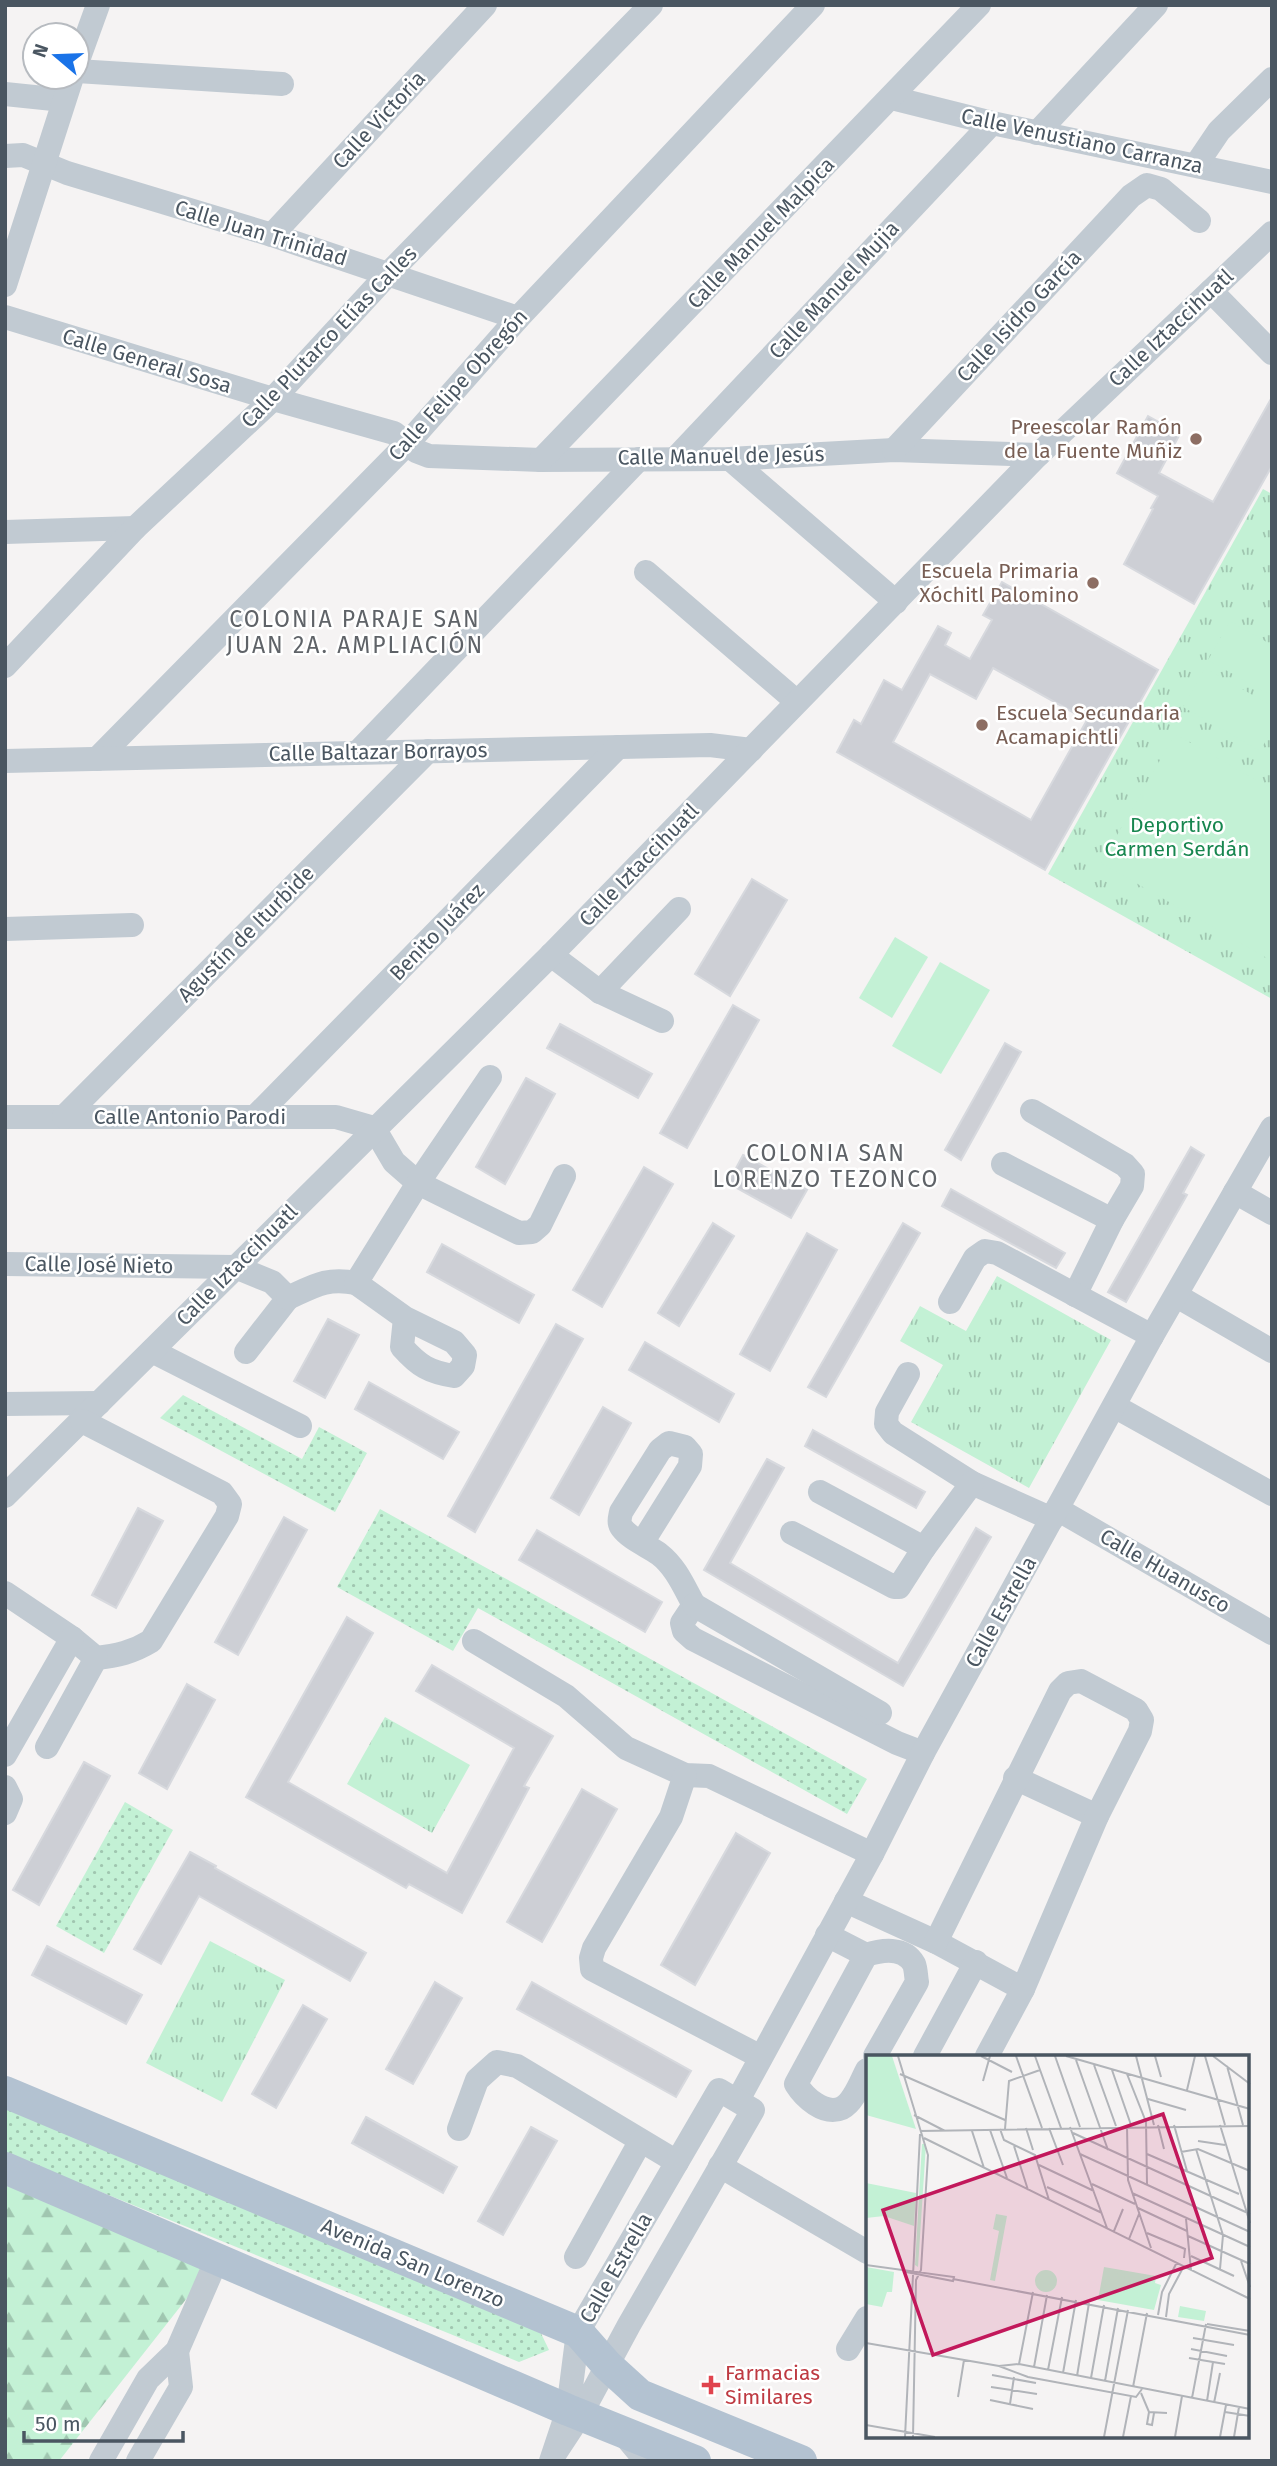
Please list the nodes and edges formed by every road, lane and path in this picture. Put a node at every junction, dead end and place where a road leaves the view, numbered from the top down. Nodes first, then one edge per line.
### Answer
1 (98, 5) edge
2 (485, 5) edge
3 (651, 5) edge
4 (813, 5) edge
5 (979, 5) edge
6 (1156, 5) edge
7 (91, 25) edge
8 (91, 72) edge
9 (1272, 79) edge
10 (282, 84) dead end
11 (67, 91) edge
12 (5, 94) edge
13 (892, 98) junction
14 (63, 100) junction
15 (992, 123) junction
16 (1037, 133) junction
17 (5, 156) edge
18 (43, 163) junction
19 (1196, 165) junction
20 (1272, 182) edge
21 (1199, 221) dead end
22 (272, 235) junction
23 (1268, 245) edge
24 (389, 273) junction
25 (6, 281) edge
26 (1211, 291) junction
27 (5, 317) edge
28 (518, 318) junction
29 (1272, 353) edge
30 (273, 399) junction
31 (407, 444) junction
32 (894, 450) junction
33 (1038, 455) junction
34 (639, 458) junction
35 (676, 458) junction
36 (730, 459) junction
37 (541, 460) junction
38 (135, 528) junction
39 (5, 532) edge
40 (646, 572) dead end
41 (896, 602) junction
42 (5, 666) edge
43 (796, 701) junction
44 (618, 747) junction
45 (751, 750) junction
46 (428, 751) junction
47 (357, 753) junction
48 (97, 759) junction
49 (5, 761) edge
50 (679, 909) dead end
51 (132, 925) dead end
52 (5, 929) edge
53 (551, 955) junction
54 (600, 992) junction
55 (662, 1021) dead end
56 (490, 1077) dead end
57 (1032, 1111) dead end
58 (5, 1117) edge
59 (64, 1117) junction
60 (256, 1117) junction
61 (374, 1128) junction
62 (1272, 1128) edge
63 (1003, 1164) dead end
64 (564, 1176) dead end
65 (418, 1183) junction
66 (1235, 1192) junction
67 (1272, 1213) edge
68 (1112, 1220) junction
69 (5, 1264) edge
70 (235, 1268) junction
71 (356, 1283) junction
72 (1074, 1295) junction
73 (1177, 1296) junction
74 (288, 1297) junction
75 (950, 1302) dead end
76 (405, 1318) dead end
77 (1152, 1336) junction
78 (1272, 1350) edge
79 (152, 1351) junction
80 (246, 1352) dead end
81 (908, 1374) dead end
82 (5, 1404) edge
83 (1114, 1406) junction
84 (90, 1412) junction
85 (300, 1426) dead end
86 (972, 1483) junction
87 (820, 1492) dead end
88 (1272, 1494) edge
89 (5, 1496) edge
90 (1055, 1514) junction
91 (792, 1533) dead end
92 (642, 1543) dead end
93 (924, 1548) junction
94 (5, 1593) edge
95 (694, 1605) junction
96 (1272, 1633) edge
97 (72, 1638) junction
98 (474, 1641) dead end
99 (96, 1658) junction
100 (880, 1713) dead end
101 (47, 1746) dead end
102 (923, 1753) junction
103 (5, 1755) edge
104 (685, 1775) junction
105 (1015, 1779) junction
106 (5, 1787) edge
107 (5, 1813) edge
108 (1097, 1816) junction
109 (872, 1854) junction
110 (846, 1901) junction
111 (827, 1935) junction
112 (936, 1942) junction
113 (866, 1955) junction
114 (976, 1962) junction
115 (1023, 1989) junction
116 (876, 2055) edge
117 (926, 2055) edge
118 (988, 2055) edge
119 (761, 2057) junction
120 (866, 2072) edge
121 (5, 2092) edge
122 (737, 2100) junction
123 (459, 2129) dead end
124 (640, 2142) junction
125 (677, 2162) junction
126 (720, 2166) junction
127 (5, 2168) edge
128 (866, 2251) edge
129 (576, 2257) dead end
130 (217, 2259) junction
131 (866, 2320) edge
132 (578, 2332) junction
133 (848, 2349) dead end
134 (177, 2351) junction
135 (607, 2365) junction
136 (575, 2412) junction
137 (621, 2431) junction
138 (554, 2459) edge
139 (101, 2461) edge
140 (138, 2461) edge
141 (646, 2461) edge
142 (695, 2461) edge
143 (802, 2461) edge

1 - 7 street
2 - 22 street, Calle Victoria
3 - 24 street, Calle Plutarco Elías Calles
4 - 28 street, Calle Felipe Obregón
5 - 13 street, Calle Manuel Malpica
6 - 16 street
8 - 10 street
9 - 19 street
11 - 14 street
12 - 14 street
13 - 15 street, Calle Venustiano Carranza
13 - 37 street, Calle Manuel Malpica
14 - 18 street
15 - 16 street, Calle Venustiano Carranza
15 - 35 street, Calle Manuel Mujia
16 - 19 street, Calle Venustiano Carranza
17 - 18 street, Calle Juan Trinidad
18 - 22 street, Calle Juan Trinidad
18 - 25 street
19 - 20 street, Calle Venustiano Carranza
21 - 32 street, Calle Isidro García
22 - 24 street, Calle Juan Trinidad
23 - 26 street, Calle Iztaccihuatl
24 - 28 street, Calle Juan Trinidad
24 - 30 street, Calle Plutarco Elías Calles
26 - 29 street
26 - 33 street, Calle Iztaccihuatl
27 - 30 street, Calle General Sosa
28 - 31 street, Calle Felipe Obregón
30 - 31 street, Calle General Sosa
30 - 38 street, Calle Plutarco Elías Calles
31 - 37 street, Calle Manuel de Jesús
31 - 48 street, Calle Felipe Obregón
32 - 33 street, Calle Manuel de Jesús
32 - 36 street, Calle Manuel de Jesús
33 - 41 street, Calle Iztaccihuatl
34 - 35 street, Calle Manuel de Jesús
34 - 37 street, Calle Manuel de Jesús
34 - 47 street
35 - 36 street, Calle Manuel de Jesús
36 - 41 street
38 - 39 street
38 - 42 street, Calle Plutarco Elías Calles
40 - 43 street
41 - 43 street, Calle Iztaccihuatl
43 - 45 street, Calle Iztaccihuatl
44 - 45 street, Calle Baltazar Borrayos
44 - 46 street, Calle Baltazar Borrayos
44 - 60 street, Benito Juárez
45 - 53 street, Calle Iztaccihuatl
46 - 47 street, Calle Baltazar Borrayos
46 - 59 street, Agustín de Iturbide
47 - 48 street, Calle Baltazar Borrayos
48 - 49 street, Calle Baltazar Borrayos
50 - 54 street
51 - 52 street
53 - 54 street
53 - 61 street, Calle Iztaccihuatl
54 - 55 street
56 - 65 street
57 - 68 street
58 - 59 street, Calle Antonio Parodi
59 - 60 street, Calle Antonio Parodi
60 - 61 street, Calle Antonio Parodi
61 - 65 street
61 - 70 street, Calle Iztaccihuatl
62 - 66 street, Calle Estrella
63 - 68 street
64 - 65 street
65 - 71 street
66 - 67 street
66 - 73 street, Calle Estrella
68 - 72 street
69 - 70 street, Calle José Nieto
70 - 74 street, Calle José Nieto
70 - 79 street, Calle Iztaccihuatl
71 - 74 street
71 - 76 street
72 - 75 street
72 - 77 street
73 - 77 street, Calle Estrella
73 - 78 street
74 - 80 street
77 - 83 street, Calle Estrella
79 - 84 street, Calle Iztaccihuatl
79 - 85 street
81 - 86 street, Calle Huanusco
82 - 84 street
83 - 88 street
83 - 90 street, Calle Estrella
84 - 89 street, Calle Iztaccihuatl
84 - 99 street
86 - 90 street, Calle Huanusco
86 - 93 street
87 - 93 street
90 - 96 street, Calle Huanusco
90 - 102 street, Calle Estrella
91 - 93 street
92 - 95 street
94 - 97 street
95 - 100 street
95 - 102 street
97 - 99 street
97 - 103 street
98 - 104 street
99 - 101 street
102 - 109 street, Calle Estrella
104 - 109 street
104 - 119 street
105 - 108 street
105 - 108 street
105 - 112 street
106 - 107 street
108 - 115 street
109 - 110 street, Calle Estrella
110 - 111 street, Calle Estrella
110 - 112 street
111 - 113 street
111 - 119 street, Calle Estrella
112 - 114 street
113 - 116 street
113 - 120 street
114 - 115 street
114 - 117 street
115 - 118 street
119 - 122 street, Calle Estrella
121 - 132 main road, Avenida San Lorenzo
122 - 125 street, Calle Estrella
122 - 126 street, Calle Estrella
123 - 124 street
124 - 125 street
124 - 129 street
125 - 132 street, Calle Estrella
126 - 128 street
126 - 135 street, Calle Estrella
127 - 130 main road
130 - 134 street
130 - 136 main road
131 - 133 street
132 - 135 main road, Avenida San Lorenzo
132 - 136 street, Calle Estrella
134 - 139 street
134 - 140 street
135 - 136 street, Calle Estrella
135 - 143 main road, Avenida San Lorenzo
136 - 137 main road
136 - 138 street, Calle Estrella
137 - 141 street
137 - 142 main road

